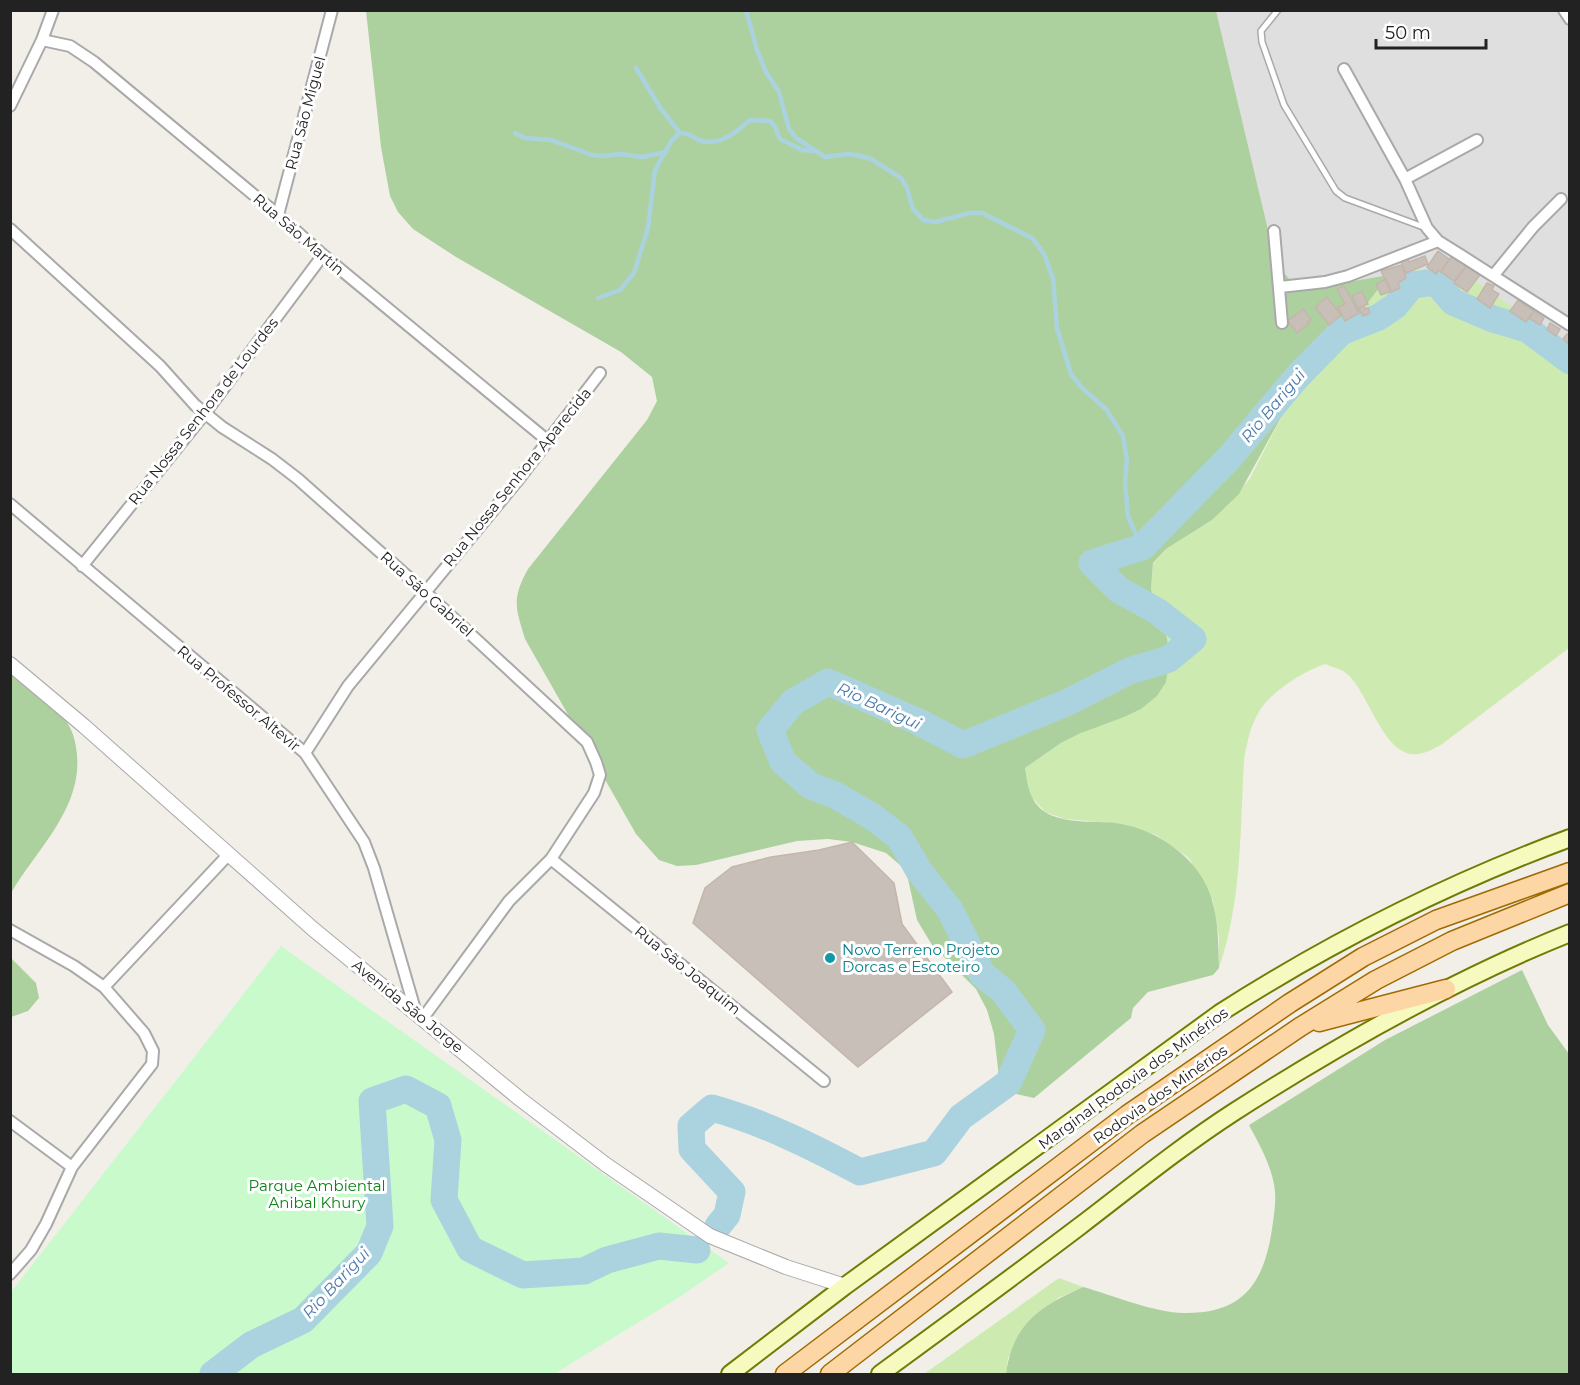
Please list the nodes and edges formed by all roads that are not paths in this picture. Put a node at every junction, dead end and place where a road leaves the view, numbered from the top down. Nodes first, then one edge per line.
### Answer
1 (53, 10) edge
2 (332, 10) edge
3 (1278, 10) edge
4 (1564, 10) edge
5 (1569, 19) edge
6 (42, 40) junction
7 (1344, 69) dead end
8 (10, 106) edge
9 (1477, 140) dead end
10 (1406, 179) junction
11 (1561, 200) dead end
12 (278, 215) junction
13 (1427, 228) junction
14 (10, 229) edge
15 (1274, 231) dead end
16 (1438, 240) junction
17 (323, 255) junction
18 (1493, 276) junction
19 (1280, 287) junction
20 (1282, 323) dead end
21 (1569, 325) edge
22 (600, 374) dead end
23 (205, 413) junction
24 (548, 441) junction
25 (10, 504) edge
26 (82, 566) junction
27 (425, 592) junction
28 (10, 664) edge
29 (305, 753) junction
30 (1569, 838) edge
31 (228, 855) junction
32 (551, 859) junction
33 (1569, 872) edge
34 (1569, 893) edge
35 (10, 930) edge
36 (1569, 933) edge
37 (104, 987) junction
38 (1446, 989) junction
39 (420, 1015) junction
40 (1300, 1027) junction
41 (825, 1082) dead end
42 (10, 1121) edge
43 (72, 1167) junction
44 (10, 1274) edge
45 (845, 1286) junction
46 (730, 1374) edge
47 (785, 1374) edge
48 (830, 1374) edge
49 (880, 1374) edge

1 - 6 street
2 - 12 street, Rua São Miguel
3 - 13 lane
4 - 5 street
6 - 8 street
6 - 12 street, Rua São Martin
7 - 10 street
9 - 10 street
10 - 13 street
11 - 18 street
12 - 17 street, Rua São Martin
13 - 16 street
14 - 23 street, Rua São Gabriel
15 - 19 street
16 - 18 street
16 - 19 street
17 - 23 street, Rua Nossa Senhora de Lourdes
17 - 24 street, Rua São Martin
18 - 21 street
19 - 20 street
22 - 24 street, Rua Nossa Senhora Aparecida
23 - 26 street, Rua Nossa Senhora de Lourdes
23 - 27 street, Rua São Gabriel
24 - 27 street, Rua Nossa Senhora Aparecida
25 - 26 street, Rua Professor Altevir
26 - 29 street, Rua Professor Altevir
27 - 29 street, Rua Nossa Senhora Aparecida
27 - 32 street, Rua São Gabriel
28 - 31 street, Avenida São Jorge
29 - 39 street, Rua Professor Altevir
30 - 45 main road, Marginal Rodovia dos Minérios
31 - 37 street
31 - 39 street, Avenida São Jorge
32 - 39 street, Rua São Gabriel
32 - 41 street, Rua São Joaquim
33 - 47 main road, Rodovia dos Minérios
34 - 40 main road, Rodovia dos Minérios
35 - 37 street
36 - 38 main road
37 - 43 street
38 - 40 main road
38 - 49 main road
39 - 45 street, Avenida São Jorge
40 - 48 main road, Rodovia dos Minérios
42 - 43 street
43 - 44 street
45 - 46 main road, Marginal Rodovia dos Minérios

